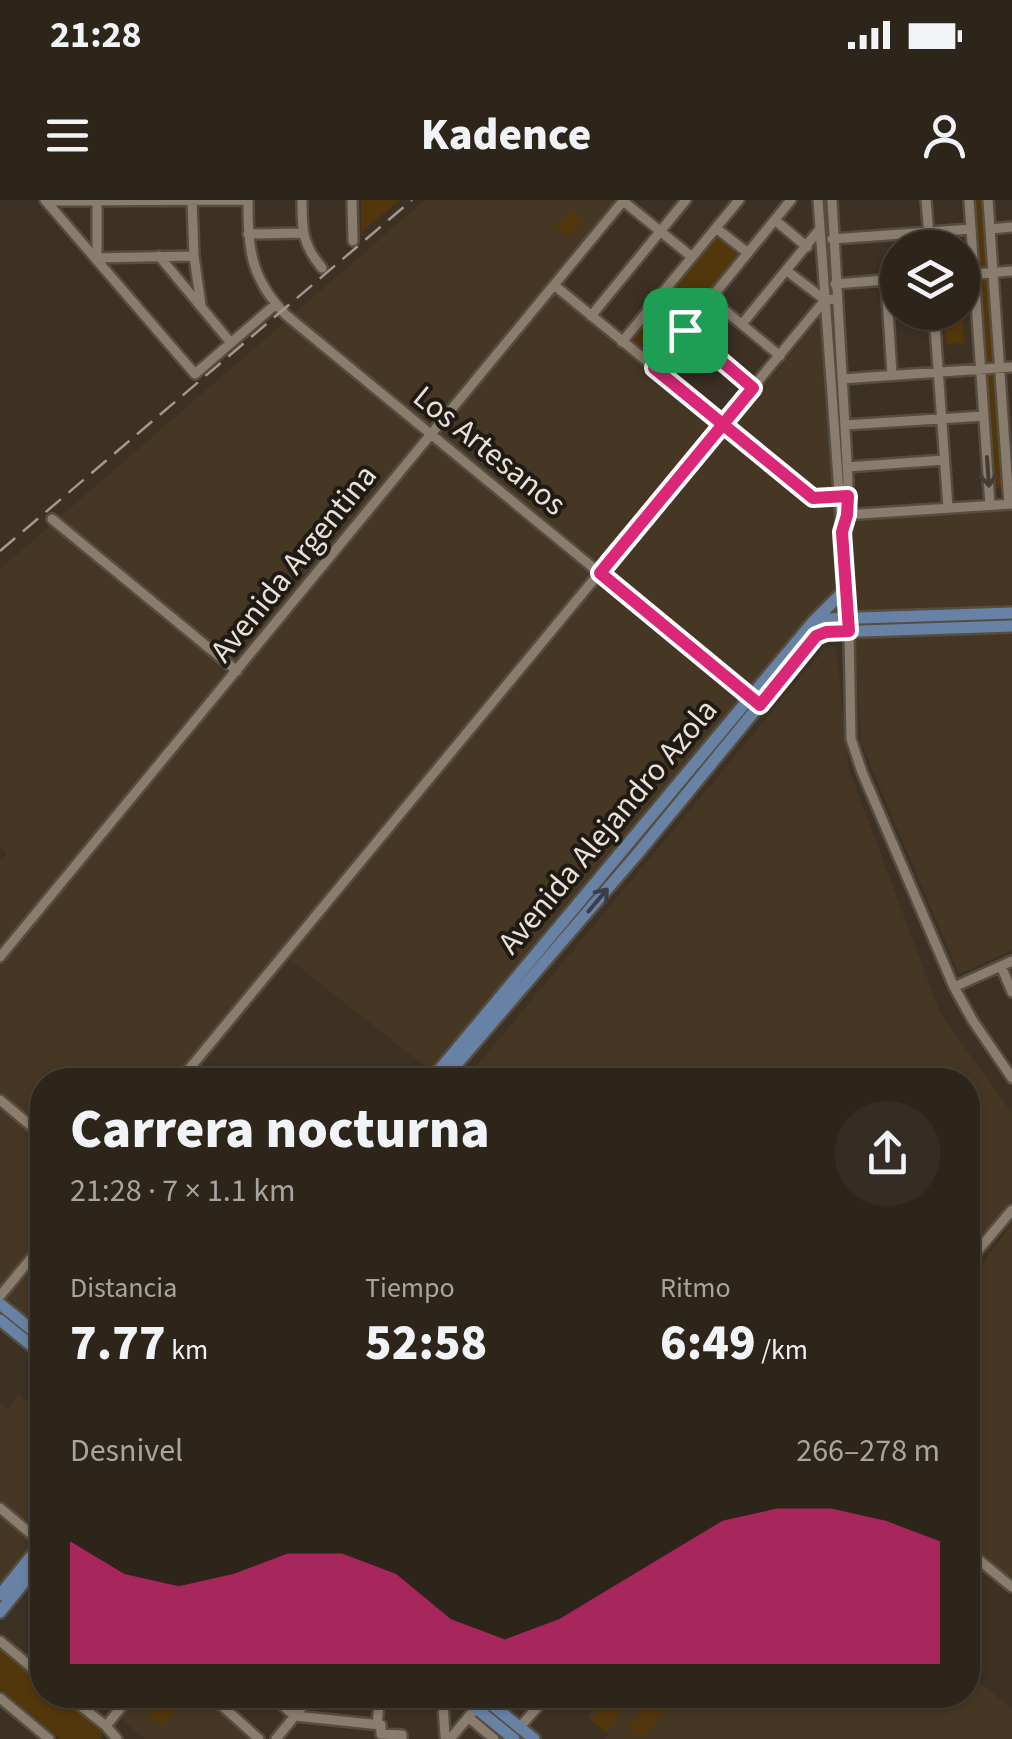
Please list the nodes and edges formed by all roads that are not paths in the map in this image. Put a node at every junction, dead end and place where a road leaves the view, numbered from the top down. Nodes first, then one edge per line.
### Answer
1 (45, 200) edge
2 (97, 200) edge
3 (192, 200) edge
4 (248, 200) edge
5 (302, 200) edge
6 (352, 200) edge
7 (624, 200) edge
8 (686, 200) edge
9 (738, 200) edge
10 (792, 200) edge
11 (818, 200) edge
12 (831, 200) edge
13 (926, 200) edge
14 (970, 200) edge
15 (988, 200) edge
16 (775, 220) junction
17 (1012, 227) edge
18 (716, 228) junction
19 (820, 229) junction
20 (972, 229) joint
21 (990, 229) junction
22 (929, 230) edge
23 (958, 230) edge
24 (660, 232) junction
25 (302, 233) junction
26 (248, 234) junction
27 (880, 236) edge
28 (832, 239) junction
29 (353, 240) dead end
30 (807, 247) junction
31 (748, 254) junction
32 (158, 256) junction
33 (194, 256) junction
34 (692, 257) junction
35 (96, 258) junction
36 (322, 268) dead end
37 (786, 271) junction
38 (1012, 271) edge
39 (993, 273) junction
40 (980, 274) edge
41 (880, 280) edge
42 (836, 284) junction
43 (554, 285) junction
44 (711, 299) junction
45 (831, 300) junction
46 (276, 304) junction
47 (202, 308) junction
48 (591, 316) junction
49 (742, 324) junction
50 (685, 330) junction
51 (889, 330) edge
52 (935, 330) edge
53 (978, 330) edge
54 (622, 342) junction
55 (231, 343) junction
56 (780, 356) junction
57 (1012, 367) edge
58 (654, 368) junction
59 (1000, 368) junction
60 (981, 369) junction
61 (938, 372) junction
62 (892, 375) junction
63 (842, 379) junction
64 (753, 388) junction
65 (1007, 413) edge
66 (984, 416) junction
67 (942, 418) junction
68 (723, 424) junction
69 (845, 425) junction
70 (430, 433) junction
71 (1009, 455) edge
72 (944, 460) junction
73 (848, 466) junction
74 (844, 496) junction
75 (1010, 504) edge
76 (990, 505) junction
77 (948, 508) junction
78 (844, 515) junction
79 (52, 519) dead end
80 (600, 573) junction
81 (846, 590) junction
82 (1012, 613) edge
83 (813, 622) junction
84 (849, 625) junction
85 (1012, 626) edge
86 (237, 671) junction
87 (756, 701) junction
88 (0, 957) edge
89 (1012, 961) edge
90 (1001, 966) junction
91 (954, 987) junction
92 (1012, 992) edge
93 (190, 1068) edge
94 (441, 1068) edge
95 (454, 1068) edge
96 (1012, 1078) edge
97 (0, 1100) edge
98 (30, 1125) edge
99 (1012, 1210) edge
100 (980, 1248) edge
101 (30, 1260) edge
102 (0, 1296) edge
103 (0, 1304) edge
104 (0, 1320) edge
105 (30, 1328) edge
106 (30, 1344) edge
107 (0, 1508) edge
108 (30, 1533) edge
109 (30, 1558) edge
110 (980, 1561) edge
111 (30, 1575) edge
112 (1012, 1587) edge
113 (0, 1595) edge
114 (0, 1612) edge
115 (0, 1641) edge
116 (28, 1664) edge
117 (0, 1698) edge
118 (83, 1708) edge
119 (120, 1708) edge
120 (224, 1708) edge
121 (285, 1708) edge
122 (301, 1708) edge
123 (379, 1708) edge
124 (443, 1708) edge
125 (475, 1708) edge
126 (481, 1708) edge
127 (485, 1708) edge
128 (537, 1708) edge
129 (295, 1716) junction
130 (377, 1724) junction
131 (106, 1726) junction
132 (517, 1733) edge
133 (402, 1737) edge
134 (49, 1739) edge
135 (117, 1739) edge
136 (259, 1739) edge
137 (276, 1739) edge
138 (449, 1739) edge
139 (494, 1739) edge
140 (534, 1739) edge

1 - 2 street
1 - 35 street
2 - 3 street
2 - 35 street
3 - 4 street
3 - 33 street
4 - 26 street, Los Artesanos
5 - 25 street
6 - 29 street
7 - 24 street
7 - 43 street, Avenida Argentina
8 - 24 street
9 - 18 street
10 - 16 street
11 - 19 street
12 - 28 street
13 - 22 street
14 - 20 street
15 - 21 street
16 - 30 street
16 - 31 street
17 - 21 street
18 - 31 street
18 - 34 street
19 - 30 street
19 - 45 street
20 - 23 street
21 - 39 street
24 - 34 street
24 - 48 street
25 - 26 street
25 - 36 street
26 - 46 street, Los Artesanos
27 - 28 street
28 - 42 street
30 - 37 street
31 - 44 street
32 - 33 street
32 - 35 street
32 - 47 street
33 - 47 street
34 - 54 street
35 - 55 street
37 - 45 street
37 - 49 street
38 - 39 street
39 - 40 street
39 - 59 street
41 - 42 street
42 - 45 street
43 - 48 street
43 - 70 street, Avenida Argentina
44 - 49 street
44 - 50 street
45 - 56 street
45 - 63 street
45 - 74 street
46 - 55 street
46 - 70 street, Los Artesanos
47 - 55 street
48 - 54 street
49 - 56 street
50 - 58 street
50 - 64 street
51 - 62 street
52 - 61 street
53 - 60 street
54 - 58 street
56 - 64 street
57 - 59 street
58 - 68 street
59 - 60 street
59 - 65 street
60 - 61 street
60 - 66 street
61 - 62 street
61 - 67 street
62 - 63 street
63 - 69 street
64 - 68 street
65 - 71 street
66 - 67 street
66 -> 76 street
67 - 69 street
67 - 72 street
68 - 74 street
68 - 80 street
69 - 73 street
70 - 80 street, Los Artesanos
70 - 86 street, Avenida Argentina
71 - 75 street
72 - 73 street
72 - 77 street
73 - 74 street
74 - 78 street
75 - 76 street
76 - 77 street
77 - 78 street
78 - 81 street
79 - 86 street
80 - 87 street, Los Artesanos
80 - 93 street
81 - 83 main road
81 - 84 street
82 - 84 main road, Avenida Alejandro Azola
83 - 84 main road, Avenida Alejandro Azola
83 - 87 main road, Avenida Alejandro Azola
84 - 85 main road, Avenida Alejandro Azola
84 - 87 main road, Avenida Alejandro Azola
84 - 91 street
86 - 88 street, Avenida Argentina
87 - 94 main road, Avenida Alejandro Azola
95 -> 87 main road, Avenida Alejandro Azola
89 - 90 street
90 - 91 street
90 - 92 street
91 - 96 street
97 - 98 street
99 - 100 street
101 - 102 street
103 - 105 main road
104 - 106 main road
107 - 108 street
109 - 113 main road
110 - 112 street
111 - 114 main road
115 - 116 street
117 - 134 street
118 - 131 street
119 - 131 street
120 - 136 street
121 - 129 street
122 - 129 street
123 - 130 street
124 - 138 street
125 - 138 street
126 - 139 street
127 - 132 main road
128 - 132 street
129 - 130 street
129 - 137 street
130 - 133 street
131 - 135 street
132 - 140 main road

